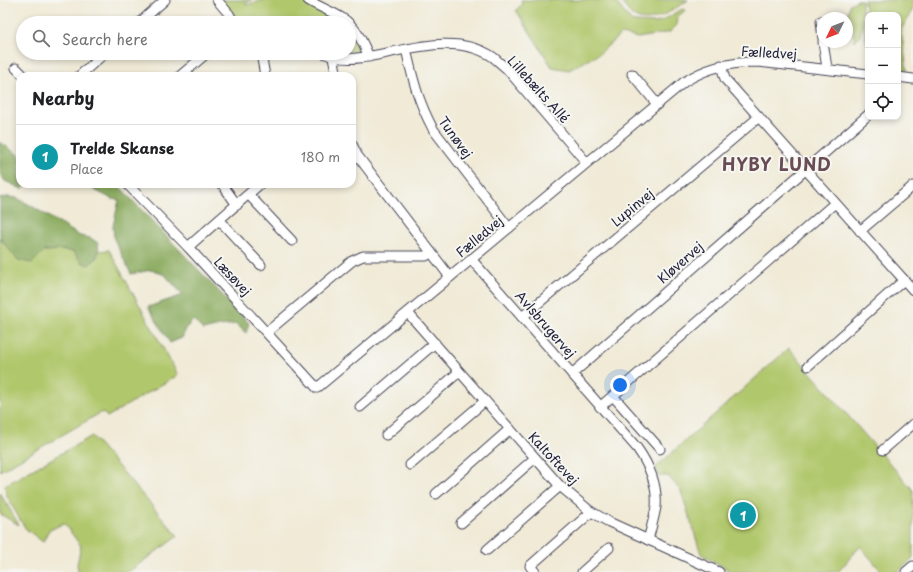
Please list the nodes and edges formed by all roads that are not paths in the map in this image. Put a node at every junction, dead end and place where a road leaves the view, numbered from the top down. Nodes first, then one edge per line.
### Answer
1 (165, 0) edge
2 (217, 0) edge
3 (308, 0) edge
4 (147, 16) edge
5 (230, 16) edge
6 (339, 16) edge
7 (356, 32) edge
8 (824, 48) edge
9 (406, 49) junction
10 (369, 57) junction
11 (356, 59) edge
12 (97, 60) edge
13 (199, 60) edge
14 (262, 60) edge
15 (333, 60) edge
16 (721, 65) junction
17 (16, 68) dead end
18 (827, 68) junction
19 (20, 72) edge
20 (84, 72) edge
21 (185, 72) edge
22 (263, 72) edge
23 (335, 72) edge
24 (632, 74) dead end
25 (865, 74) edge
26 (901, 77) edge
27 (913, 79) edge
28 (657, 104) junction
29 (759, 117) junction
30 (865, 118) edge
31 (356, 153) edge
32 (586, 162) junction
33 (805, 170) junction
34 (913, 186) edge
35 (131, 188) edge
36 (225, 188) edge
37 (256, 188) edge
38 (249, 195) junction
39 (835, 203) junction
40 (237, 205) junction
41 (219, 220) junction
42 (509, 228) junction
43 (860, 231) junction
44 (292, 242) dead end
45 (188, 247) junction
46 (431, 252) junction
47 (471, 259) junction
48 (261, 265) dead end
49 (450, 277) junction
50 (904, 280) junction
51 (913, 290) edge
52 (408, 313) junction
53 (522, 317) junction
54 (267, 332) junction
55 (435, 343) junction
56 (808, 366) dead end
57 (459, 372) junction
58 (572, 374) junction
59 (317, 388) joint
60 (613, 396) junction
61 (485, 400) junction
62 (360, 407) dead end
63 (600, 407) junction
64 (913, 424) edge
65 (510, 429) junction
66 (386, 435) dead end
67 (660, 449) dead end
68 (883, 450) dead end
69 (534, 458) junction
70 (410, 464) dead end
71 (560, 486) junction
72 (436, 494) dead end
73 (590, 511) junction
74 (461, 523) dead end
75 (648, 540) junction
76 (609, 548) dead end
77 (487, 550) dead end
78 (913, 566) edge
79 (535, 572) edge
80 (582, 572) edge
81 (719, 572) edge
82 (906, 572) edge

1 - 4 street
2 - 5 street
3 - 6 street
7 - 10 street
8 - 18 street
9 - 10 street, Lillebælts Allé
9 - 32 street, Lillebælts Allé
9 - 42 street, Tunøvej
10 - 11 street, Lillebælts Allé
12 - 20 street
13 - 21 street
14 - 22 street
15 - 23 street
16 - 18 street, Fælledvej
16 - 28 street, Fælledvej
16 - 29 street
17 - 19 street
18 - 25 street, Fælledvej
24 - 28 street
26 - 27 street
28 - 32 street, Fælledvej
29 - 33 street
29 - 53 street, Lupinvej
30 - 33 street, Kløvervej
31 - 46 street
32 - 42 street, Fælledvej
33 - 39 street
33 - 58 street, Kløvervej
34 - 43 street
35 - 45 street, Læsøvej
36 - 40 street
37 - 38 street
38 - 40 street
38 - 44 street
39 - 43 street
39 - 60 street
40 - 41 street
41 - 45 street
41 - 48 street
42 - 47 street, Fælledvej
43 - 50 street
45 - 54 street, Læsøvej
46 - 49 street
46 - 54 street
47 - 49 street, Fælledvej
47 - 53 street, Avlsbrugervej
49 - 52 street, Fælledvej
50 - 51 street
50 - 56 street
52 - 55 street, Kaltoftevej
52 - 59 street, Fælledvej
53 - 58 street, Avlsbrugervej
54 - 59 street, Læsøvej
55 - 57 street, Kaltoftevej
55 - 62 street
57 - 61 street, Kaltoftevej
57 - 66 street
58 - 63 street, Avlsbrugervej
60 - 63 street
60 - 67 street
61 - 65 street, Kaltoftevej
61 - 70 street
63 - 75 street, Avlsbrugervej
64 - 68 street
65 - 69 street, Kaltoftevej
65 - 72 street
69 - 71 street, Kaltoftevej
69 - 74 street
71 - 73 street, Kaltoftevej
71 - 77 street
73 - 75 street, Kaltoftevej
73 - 79 street
75 - 81 street, Kaltoftevej
76 - 80 street
78 - 82 street

